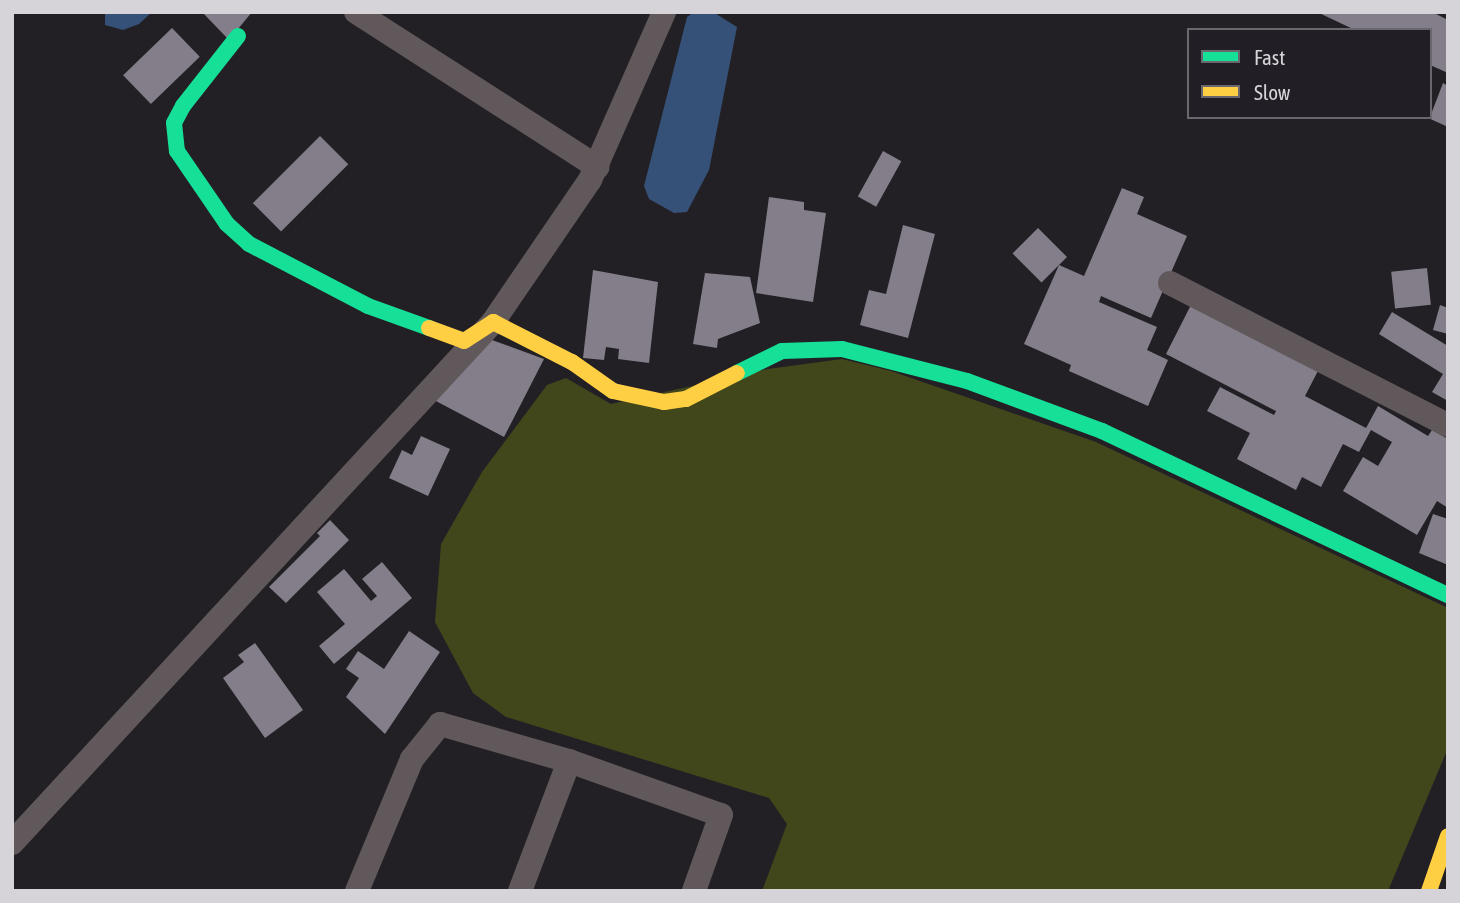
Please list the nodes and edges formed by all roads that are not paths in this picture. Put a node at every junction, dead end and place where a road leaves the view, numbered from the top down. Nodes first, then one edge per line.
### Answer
1 (356, 12) edge
2 (664, 12) edge
3 (238, 36) dead end
4 (597, 167) junction
5 (1170, 283) dead end
6 (493, 322) junction
7 (1448, 425) edge
8 (1448, 595) edge
9 (569, 761) junction
10 (1448, 836) edge
11 (12, 843) edge
12 (357, 891) edge
13 (520, 891) edge
14 (694, 891) edge
15 (1429, 891) edge

1 - 4 street
2 - 4 street
3 - 6 street
4 - 6 street
5 - 7 street
6 - 8 street
6 - 11 street
9 - 12 street
9 - 13 street
9 - 14 street
10 - 15 street

